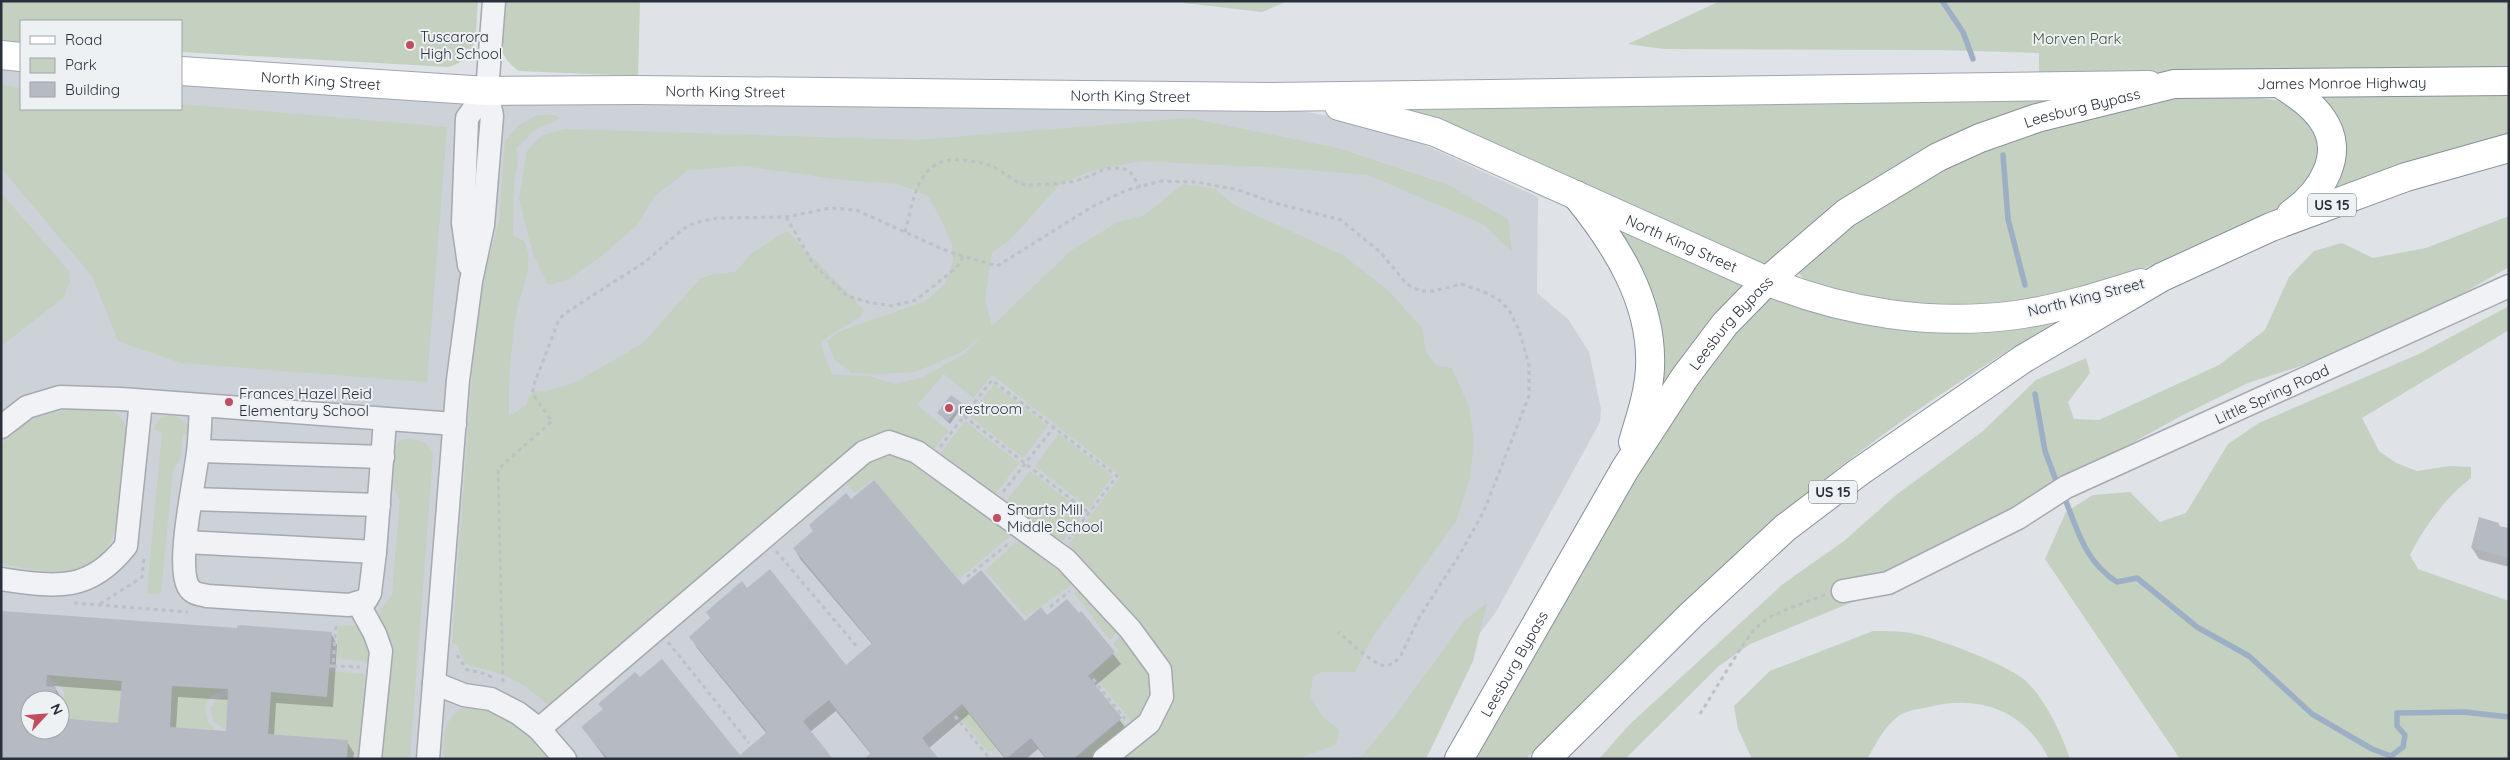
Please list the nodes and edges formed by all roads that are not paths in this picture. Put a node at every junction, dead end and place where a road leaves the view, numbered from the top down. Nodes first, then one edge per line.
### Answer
1 (494, 1) edge
2 (1, 55) edge
3 (20, 57) edge
4 (182, 71) edge
5 (2509, 81) edge
6 (2174, 84) junction
7 (2281, 84) junction
8 (487, 91) junction
9 (1270, 97) junction
10 (2509, 148) edge
11 (1576, 195) junction
12 (2271, 227) junction
13 (2162, 277) junction
14 (1767, 281) junction
15 (2509, 286) edge
16 (141, 401) junction
17 (201, 406) junction
18 (385, 420) junction
19 (455, 424) junction
20 (1, 427) edge
21 (198, 451) junction
22 (383, 457) junction
23 (1625, 469) junction
24 (191, 499) junction
25 (379, 505) junction
26 (186, 542) junction
27 (375, 552) junction
28 (1, 579) edge
29 (1843, 591) road end
30 (358, 603) junction
31 (434, 683) junction
32 (539, 729) junction
33 (370, 759) edge
34 (428, 759) edge
35 (565, 759) edge
36 (1104, 759) edge
37 (1459, 759) edge
38 (1546, 759) edge

1 - 8 street
2 - 3 main road
4 - 8 main road, North King Street
5 - 7 main road, James Monroe Highway
6 - 7 main road, James Monroe Highway
6 - 9 main road, North King Street
6 - 14 main road, Leesburg Bypass
7 - 12 main road
8 - 9 main road, North King Street
8 - 19 street
9 - 11 main road, North King Street
10 - 12 main road, US 15
11 - 14 main road, North King Street
11 - 23 main road
12 - 13 main road, US 15
13 - 14 main road, North King Street
13 - 38 main road, US 15
14 - 23 main road, Leesburg Bypass
15 - 29 street, Little Spring Road
16 - 17 street
16 - 20 street
16 - 28 street
17 - 18 street
17 - 21 street
18 - 19 street
18 - 22 street
19 - 31 street
21 - 22 street
21 - 24 street
22 - 25 street
23 - 37 main road, Leesburg Bypass
24 - 25 street
24 - 26 street
25 - 27 street
26 - 27 street
26 - 30 street
27 - 30 street
30 - 33 street
31 - 32 street
31 - 34 street
32 - 35 street
32 - 36 street

